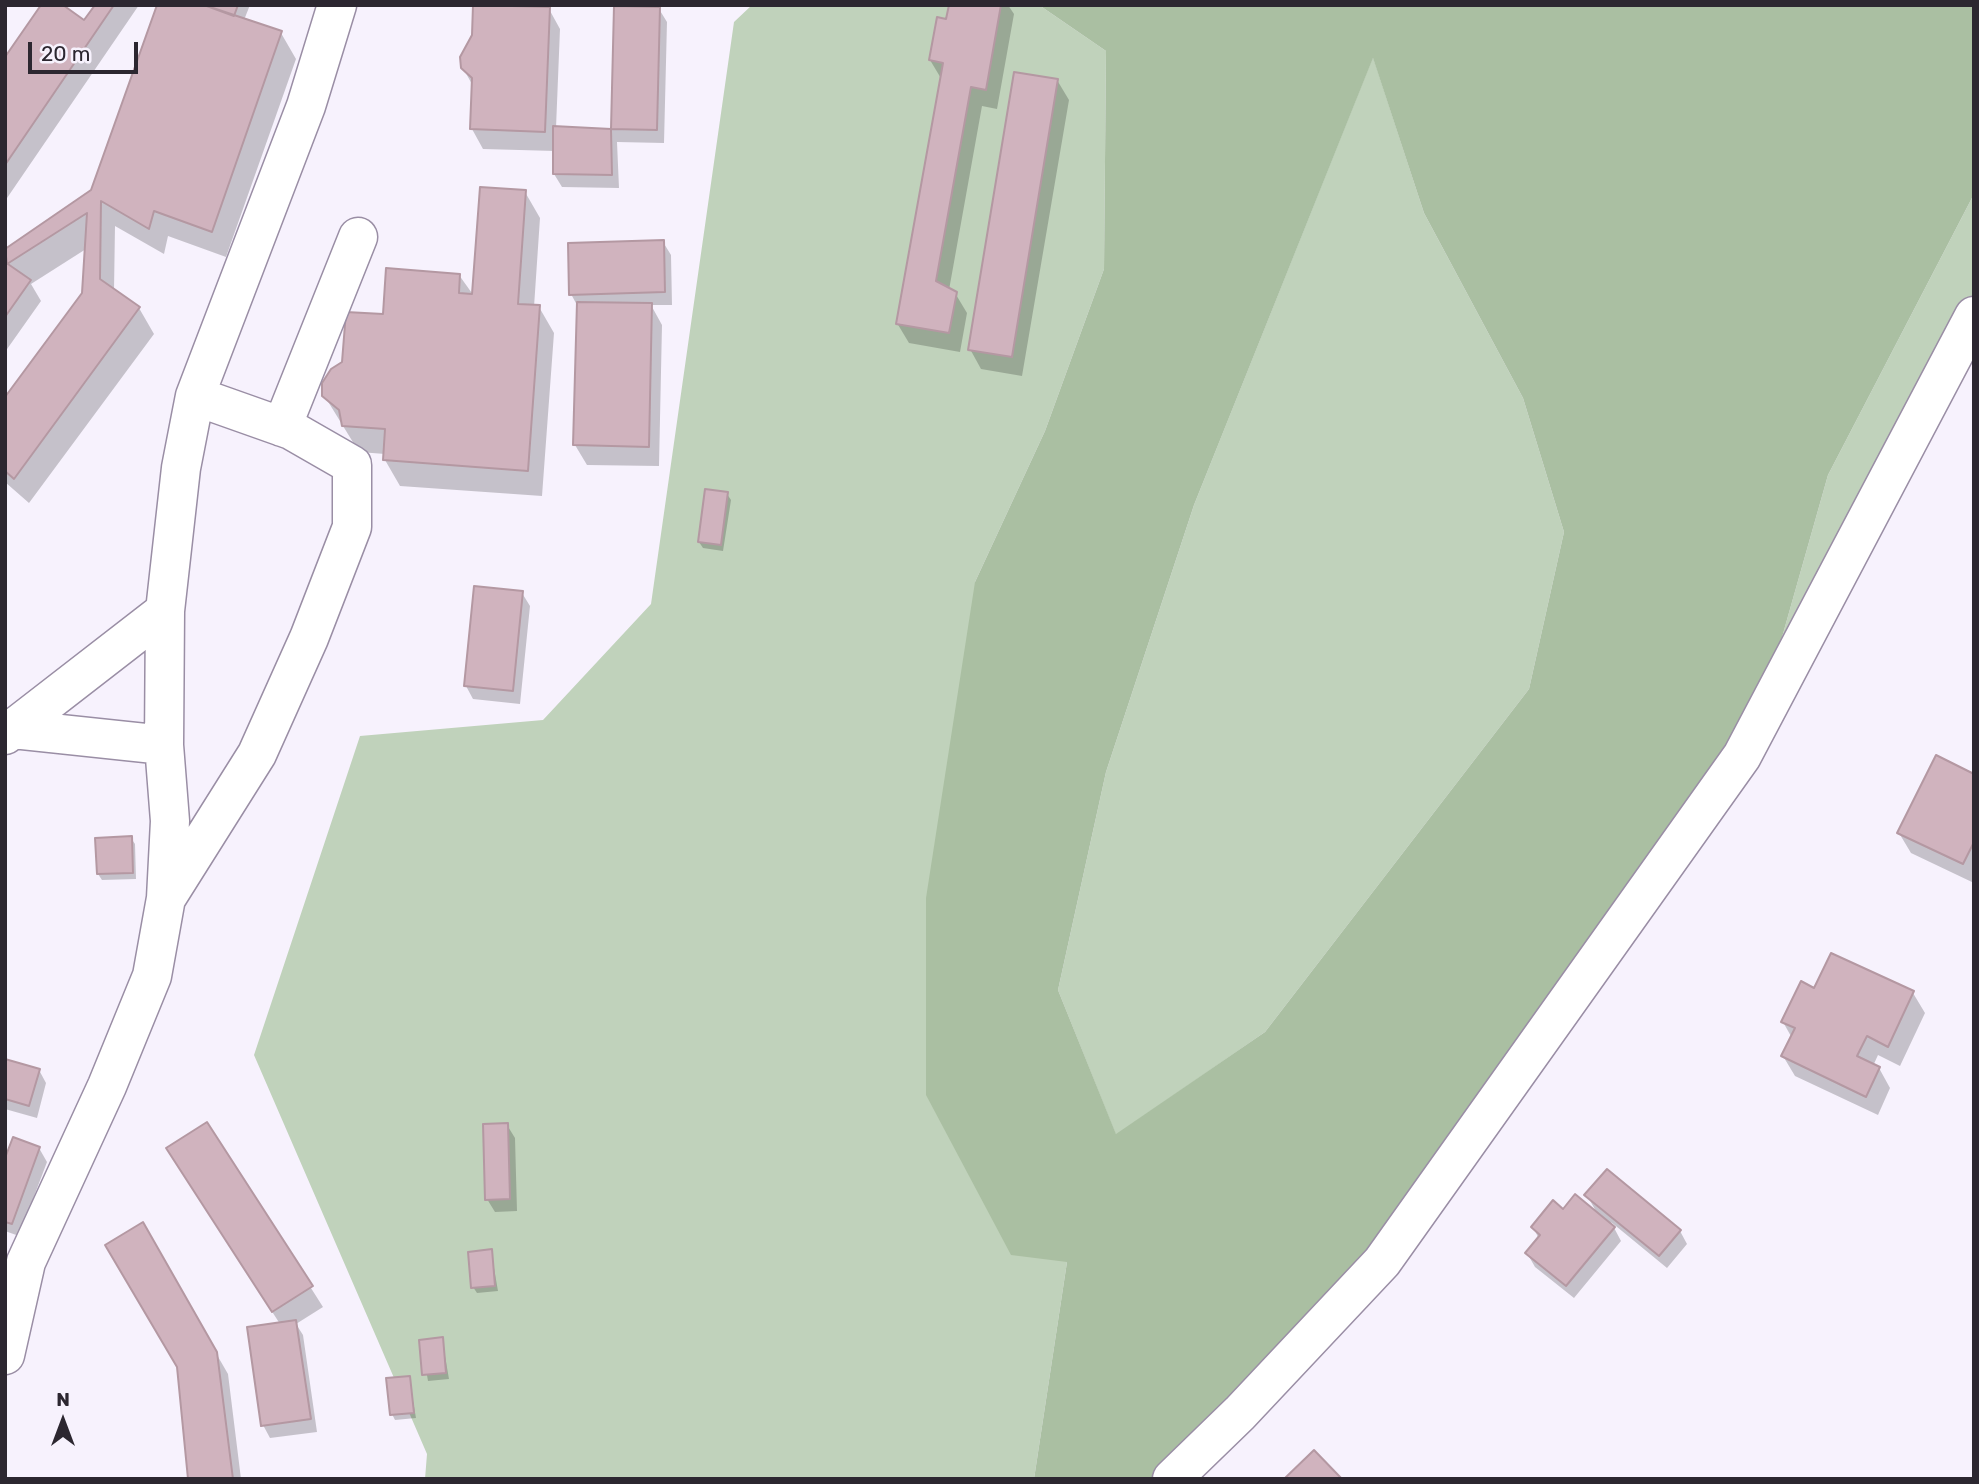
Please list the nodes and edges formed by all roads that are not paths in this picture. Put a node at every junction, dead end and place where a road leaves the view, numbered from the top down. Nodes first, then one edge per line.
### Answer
1 (337, 5) edge
2 (358, 237) dead end
3 (1974, 316) edge
4 (195, 397) junction
5 (282, 427) junction
6 (164, 611) junction
7 (9, 732) edge
8 (164, 745) junction
9 (166, 898) junction
10 (5, 1355) edge
11 (1172, 1479) edge

1 - 4 street
2 - 5 street
3 - 11 street
4 - 5 street
4 - 6 street
5 - 9 street
6 - 7 street
6 - 8 street
7 - 8 street
8 - 9 street
9 - 10 street

